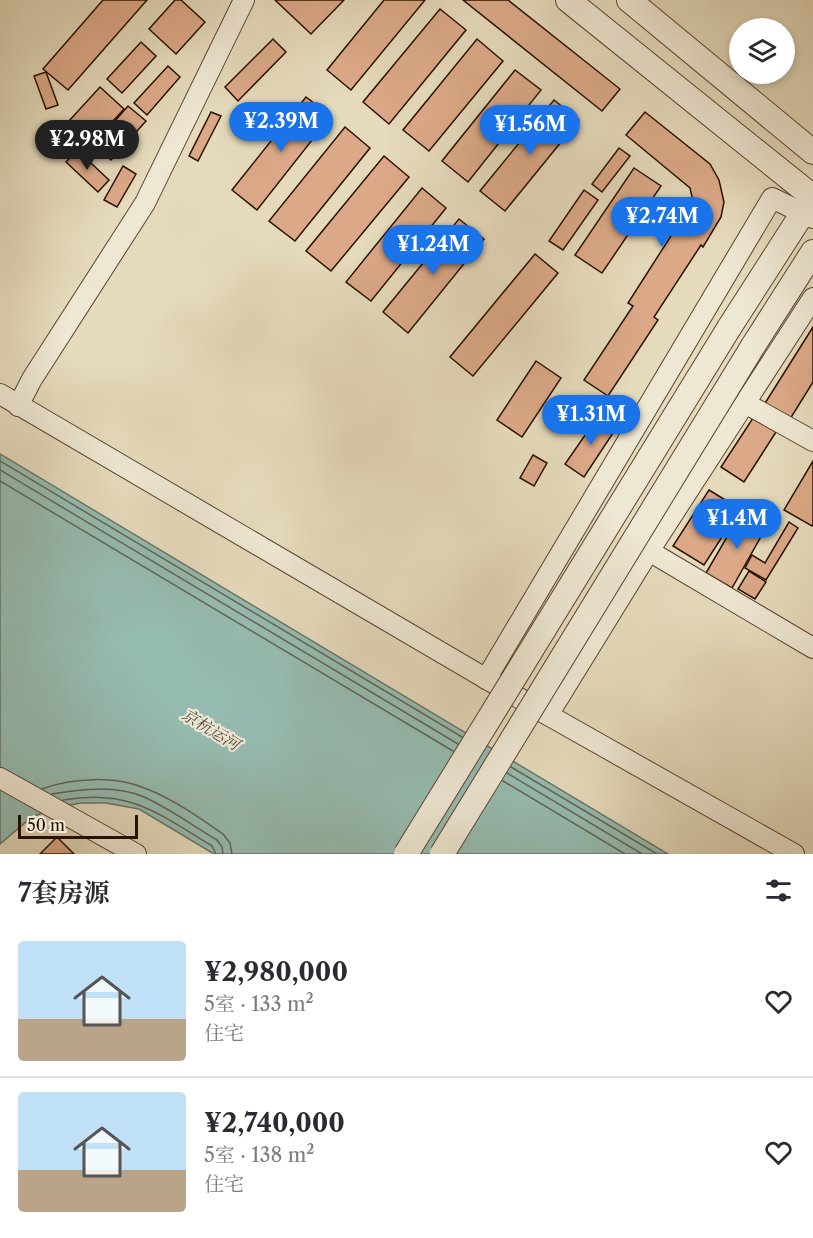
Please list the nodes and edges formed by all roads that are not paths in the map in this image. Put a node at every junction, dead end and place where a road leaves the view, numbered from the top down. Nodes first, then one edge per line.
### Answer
1 (244, 0) edge
2 (568, 0) edge
3 (629, 0) edge
4 (813, 152) edge
5 (811, 204) edge
6 (813, 252) edge
7 (813, 298) edge
8 (0, 394) edge
9 (745, 403) junction
10 (18, 406) junction
11 (813, 441) edge
12 (649, 551) junction
13 (813, 648) edge
14 (486, 679) junction
15 (548, 715) junction
16 (0, 778) edge
17 (136, 854) edge
18 (406, 854) edge
19 (442, 854) edge
20 (794, 854) edge

1 - 10 street
2 - 5 street
3 - 4 street
5 - 14 street
5 - 18 street, bridge
6 - 19 street, bridge
7 - 9 street
8 - 10 street
9 - 11 street
9 - 12 street
10 - 14 street
12 - 13 street
12 - 15 street
14 - 15 street
15 - 20 street
16 - 17 street

